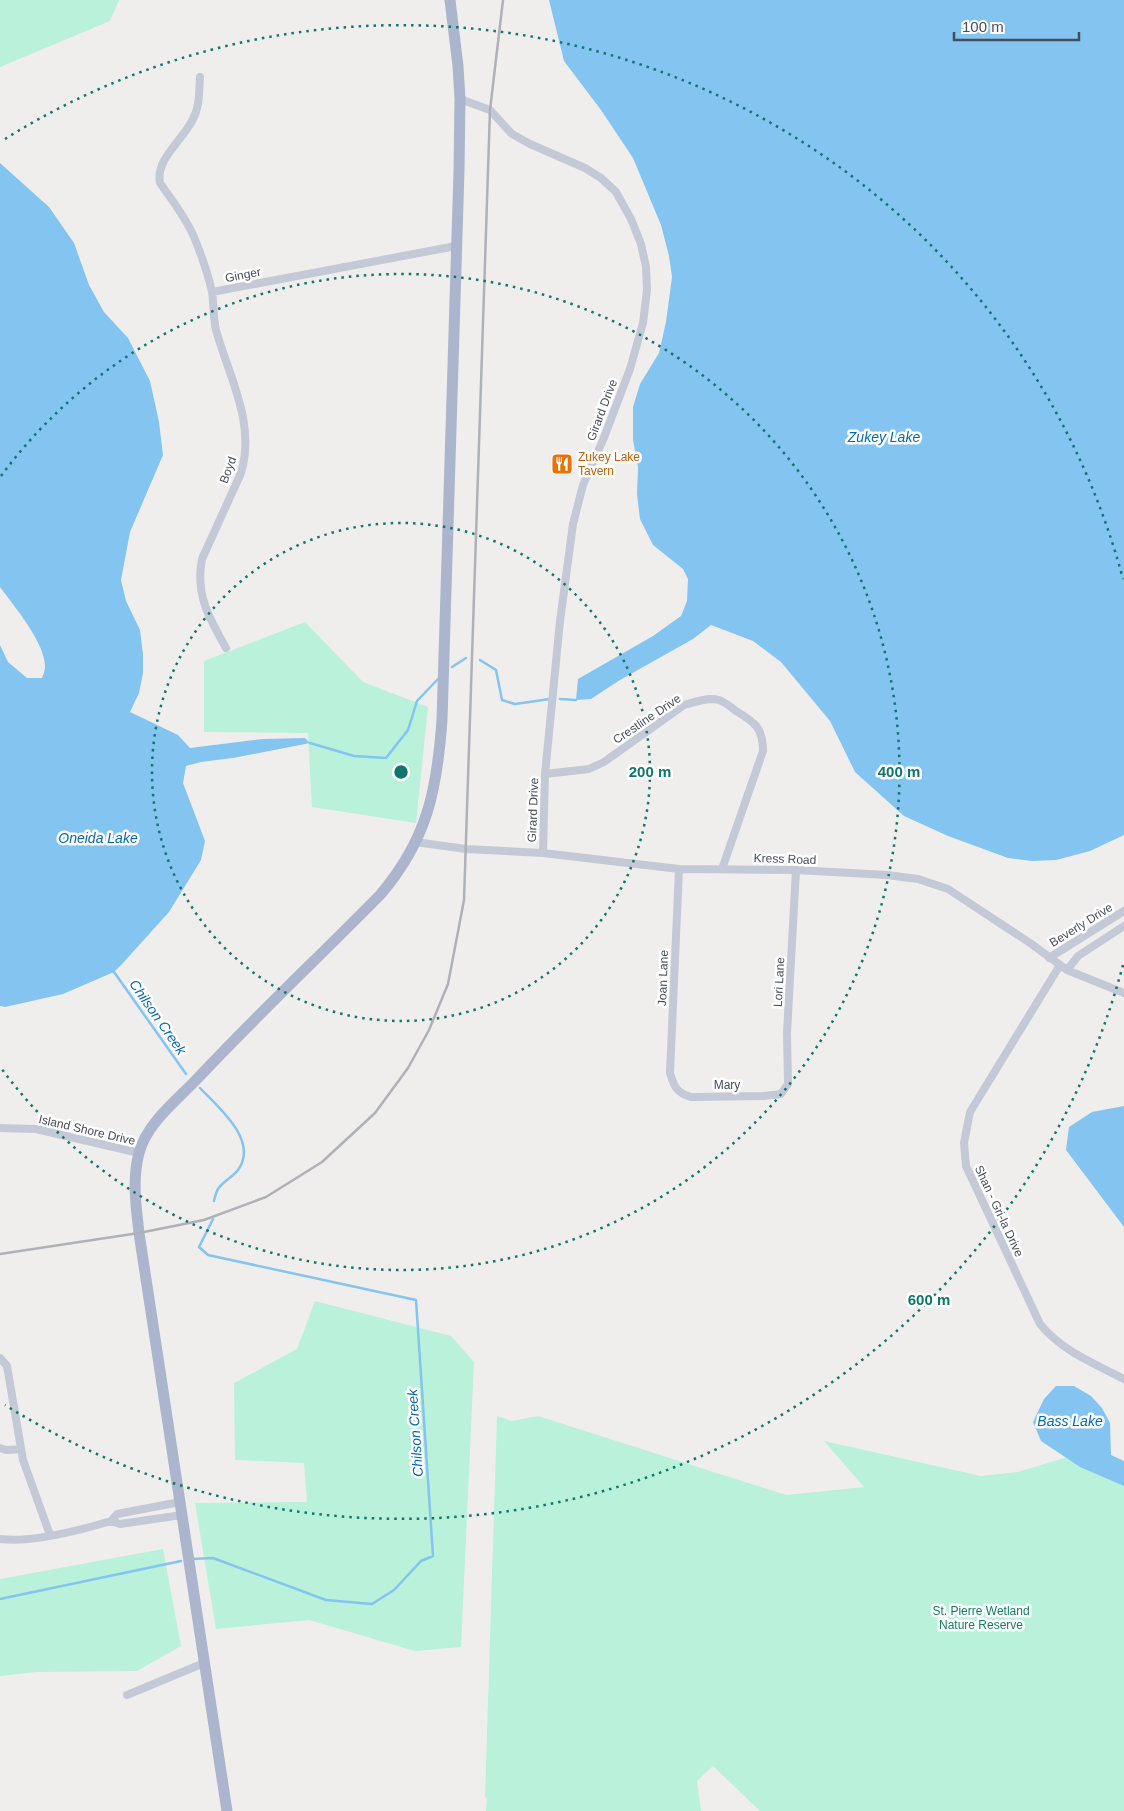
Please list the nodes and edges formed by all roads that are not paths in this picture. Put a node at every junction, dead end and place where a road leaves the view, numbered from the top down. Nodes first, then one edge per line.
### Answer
1 (450, 0) edge
2 (200, 77) dead end
3 (460, 99) junction
4 (456, 246) junction
5 (212, 292) junction
6 (226, 648) dead end
7 (545, 774) junction
8 (415, 842) junction
9 (543, 853) junction
10 (679, 869) junction
11 (722, 869) junction
12 (796, 870) junction
13 (1124, 911) edge
14 (1124, 926) edge
15 (1049, 958) junction
16 (1060, 965) junction
17 (1067, 970) junction
18 (1124, 993) edge
19 (675, 1088) joint
20 (781, 1094) joint
21 (0, 1128) edge
22 (139, 1153) junction
23 (0, 1358) edge
24 (1124, 1379) edge
25 (0, 1448) edge
26 (21, 1449) junction
27 (180, 1502) junction
28 (182, 1515) junction
29 (111, 1521) junction
30 (50, 1534) junction
31 (0, 1538) edge
32 (204, 1664) junction
33 (127, 1695) dead end
34 (227, 1811) edge

1 - 3 main road
2 - 5 street, Ginger
3 - 4 main road
3 - 7 street, Girard Drive
4 - 5 street, Ginger
4 - 8 main road
5 - 6 street, Boyd
7 - 9 street, Girard Drive
7 - 11 street, Crestline Drive
8 - 9 street, Kress Road
8 - 22 main road
9 - 10 street, Kress Road
10 - 11 street, Kress Road
10 - 19 street, Joan Lane
11 - 12 street, Kress Road
12 - 15 street, Kress Road
12 - 20 street, Lori Lane
13 - 15 street, Beverly Drive
14 - 17 street
15 - 16 street, Kress Road
16 - 17 street, Kress Road
16 - 24 street, Shan - Gri-la Drive
17 - 18 street, Kress Road
19 - 20 street, Mary
21 - 22 street, Island Shore Drive
22 - 27 main road
23 - 26 street
25 - 26 street
26 - 30 street
27 - 28 main road
27 - 29 street
28 - 29 street
28 - 32 main road
29 - 30 street
30 - 31 street
32 - 33 street
32 - 34 main road

